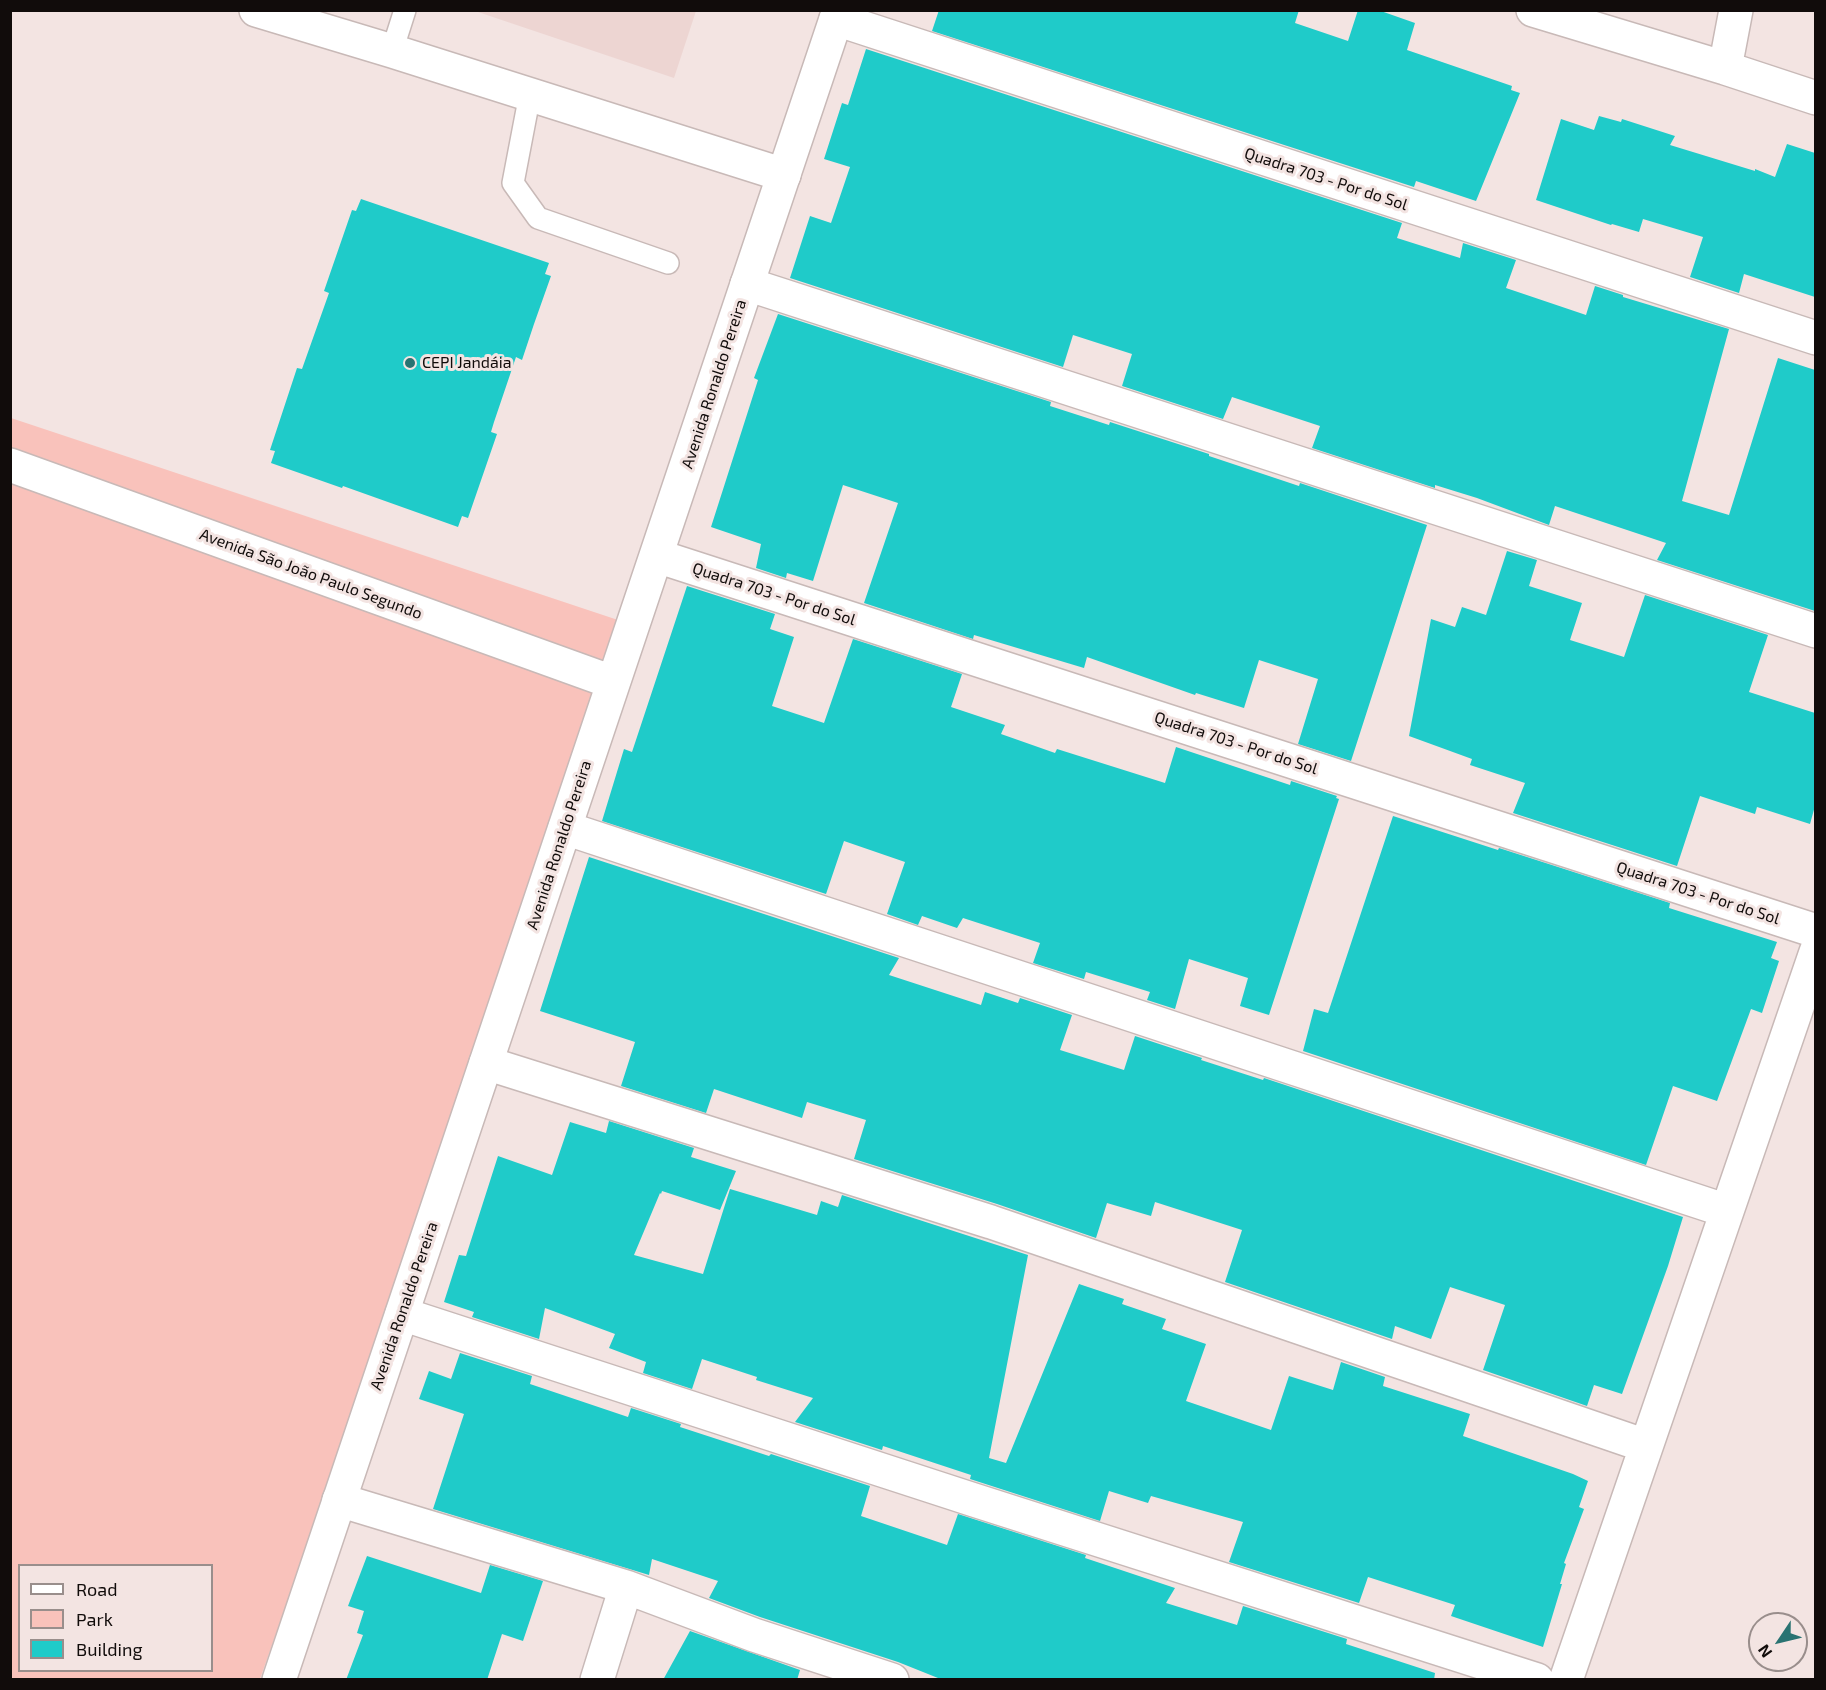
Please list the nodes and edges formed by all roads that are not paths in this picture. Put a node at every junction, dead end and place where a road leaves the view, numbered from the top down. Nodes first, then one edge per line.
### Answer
1 (256, 10) edge
2 (405, 10) edge
3 (1533, 10) edge
4 (1736, 10) edge
5 (838, 15) edge
6 (392, 51) junction
7 (1725, 68) junction
8 (530, 94) junction
9 (1815, 98) edge
10 (784, 175) junction
11 (668, 263) dead end
12 (747, 284) junction
13 (1815, 338) edge
14 (10, 465) edge
15 (657, 556) junction
16 (1815, 632) edge
17 (612, 682) junction
18 (565, 828) junction
19 (1815, 931) edge
20 (1815, 952) edge
21 (486, 1063) junction
22 (1727, 1211) junction
23 (402, 1314) junction
24 (1646, 1446) junction
25 (339, 1500) junction
26 (626, 1587) junction
27 (279, 1680) edge
28 (597, 1680) edge
29 (892, 1680) edge
30 (1537, 1680) edge
31 (1566, 1680) edge

1 - 6 street
2 - 6 lane
3 - 7 street
4 - 7 street
5 - 10 street, Avenida Ronaldo Pereira
5 - 13 street, Quadra 703 - Por do Sol
6 - 8 street
7 - 9 street
8 - 10 street
8 - 11 lane
10 - 12 street, Avenida Ronaldo Pereira
12 - 15 street, Avenida Ronaldo Pereira
12 - 16 street
14 - 17 street, Avenida São João Paulo Segundo
15 - 17 street, Avenida Ronaldo Pereira
15 - 19 street, Quadra 703 - Por do Sol
17 - 18 street, Avenida Ronaldo Pereira
18 - 21 street, Avenida Ronaldo Pereira
18 - 22 street
20 - 22 street
21 - 23 street, Avenida Ronaldo Pereira
21 - 24 street
22 - 24 street
23 - 25 street, Avenida Ronaldo Pereira
23 - 30 street
24 - 31 street
25 - 26 street
25 - 27 street, Avenida Ronaldo Pereira
26 - 28 street
26 - 29 street

